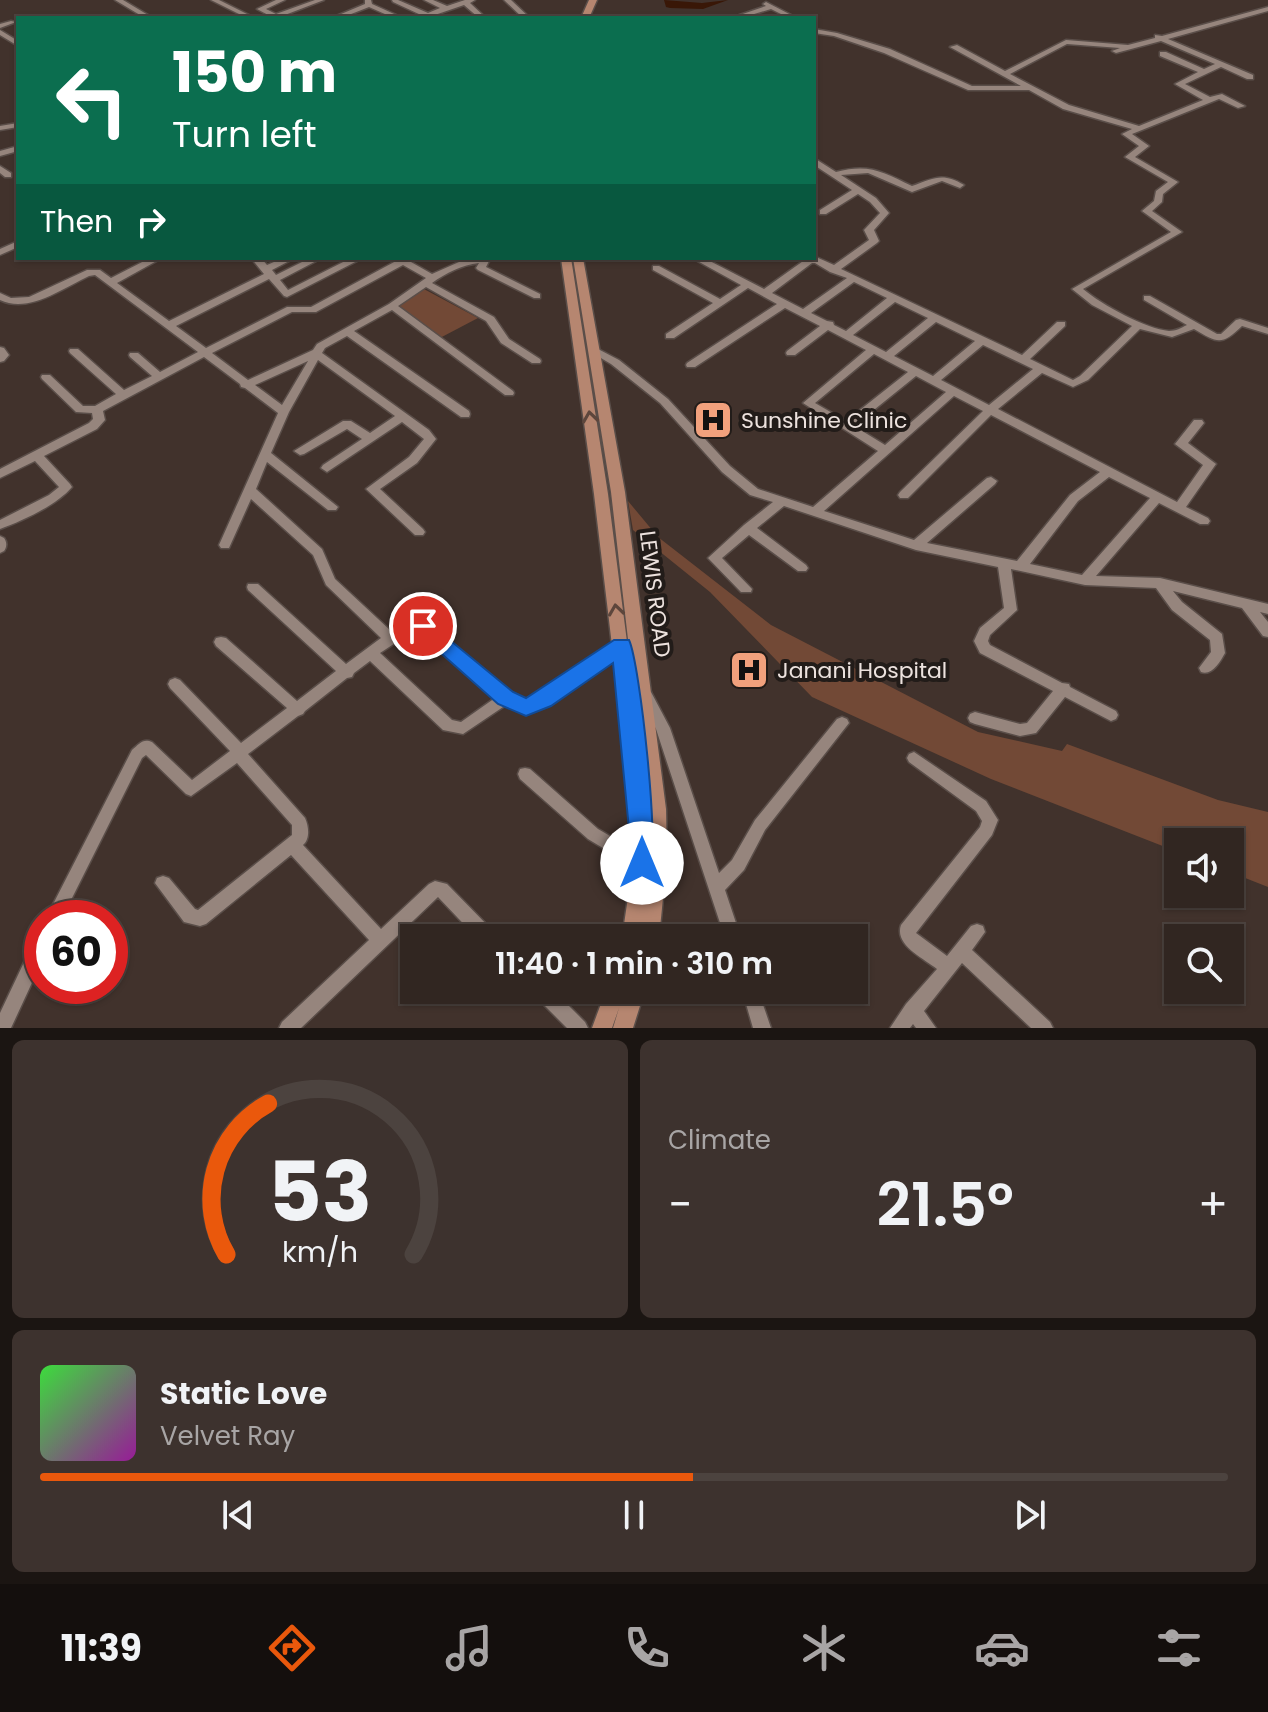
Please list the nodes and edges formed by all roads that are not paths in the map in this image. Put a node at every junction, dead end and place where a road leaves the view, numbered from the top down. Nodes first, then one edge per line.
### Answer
1 (118, 0) edge
2 (214, 0) edge
3 (243, 0) edge
4 (282, 0) edge
5 (321, 0) edge
6 (427, 0) edge
7 (507, 0) edge
8 (1255, 0) edge
9 (395, 1) edge
10 (468, 1) edge
11 (368, 2) edge
12 (227, 6) junction
13 (1268, 7) edge
14 (445, 8) junction
15 (439, 15) edge
16 (146, 16) edge
17 (248, 16) edge
18 (271, 16) edge
19 (276, 16) edge
20 (339, 16) edge
21 (396, 16) edge
22 (423, 16) edge
23 (481, 16) edge
24 (525, 16) edge
25 (739, 16) edge
26 (794, 16) edge
27 (13, 22) dead end
28 (0, 29) edge
29 (816, 31) edge
30 (1158, 37) junction
31 (16, 42) edge
32 (954, 47) dead end
33 (1128, 47) junction
34 (1116, 51) dead end
35 (1163, 54) dead end
36 (1221, 64) junction
37 (1203, 72) junction
38 (1007, 73) junction
39 (1250, 77) dead end
40 (1030, 88) junction
41 (1208, 99) junction
42 (1241, 106) dead end
43 (1138, 128) junction
44 (816, 162) edge
45 (836, 174) junction
46 (960, 185) dead end
47 (859, 190) junction
48 (823, 212) dead end
49 (149, 260) edge
50 (258, 260) edge
51 (288, 260) edge
52 (311, 260) edge
53 (354, 260) edge
54 (400, 260) edge
55 (478, 260) edge
56 (482, 260) edge
57 (572, 260) edge
58 (572, 260) edge
59 (701, 260) edge
60 (811, 260) edge
61 (814, 260) edge
62 (656, 268) dead end
63 (833, 270) junction
64 (269, 275) junction
65 (852, 279) junction
66 (428, 280) junction
67 (111, 282) junction
68 (747, 285) junction
69 (765, 293) junction
70 (0, 296) edge
71 (537, 296) dead end
72 (1147, 298) dead end
73 (892, 299) junction
74 (721, 303) junction
75 (785, 303) junction
76 (392, 306) junction
77 (806, 312) junction
78 (933, 319) junction
79 (829, 324) junction
80 (1061, 324) dead end
81 (1139, 324) junction
82 (168, 326) junction
83 (1193, 326) junction
84 (347, 331) junction
85 (1268, 331) edge
86 (848, 334) junction
87 (670, 336) dead end
88 (981, 341) junction
89 (874, 349) junction
90 (0, 350) edge
91 (74, 351) dead end
92 (594, 351) junction
93 (316, 353) junction
94 (791, 353) dead end
95 (202, 354) junction
96 (134, 355) dead end
97 (888, 356) junction
98 (0, 359) edge
99 (536, 361) dead end
100 (1022, 361) junction
101 (691, 365) dead end
102 (1040, 369) junction
103 (916, 371) junction
104 (159, 376) junction
105 (46, 377) dead end
106 (934, 380) junction
107 (245, 385) junction
108 (600, 387) junction
109 (586, 389) junction
110 (954, 390) junction
111 (509, 393) dead end
112 (123, 395) junction
113 (991, 409) junction
114 (97, 410) junction
115 (284, 412) junction
116 (465, 414) dead end
117 (402, 417) junction
118 (1198, 423) dead end
119 (846, 427) junction
120 (371, 439) junction
121 (885, 450) junction
122 (300, 451) dead end
123 (36, 455) junction
124 (266, 455) junction
125 (327, 468) dead end
126 (1109, 471) junction
127 (0, 474) edge
128 (991, 481) dead end
129 (250, 491) junction
130 (904, 495) dead end
131 (1158, 496) junction
132 (782, 501) junction
133 (332, 507) dead end
134 (1179, 508) junction
135 (815, 512) junction
136 (1204, 521) dead end
137 (0, 525) edge
138 (748, 528) junction
139 (419, 532) dead end
140 (0, 541) edge
141 (225, 545) dead end
142 (916, 545) junction
143 (0, 548) edge
144 (1004, 564) junction
145 (1020, 567) junction
146 (802, 568) dead end
147 (1085, 580) junction
148 (1160, 583) junction
149 (253, 587) dead end
150 (746, 589) dead end
151 (1246, 603) junction
152 (1268, 609) edge
153 (1268, 632) edge
154 (390, 638) junction
155 (221, 642) dead end
156 (621, 646) junction
157 (371, 653) junction
158 (1206, 668) dead end
159 (347, 673) junction
160 (175, 684) dead end
161 (1064, 688) junction
162 (644, 693) junction
163 (505, 698) junction
164 (298, 710) junction
165 (1111, 715) dead end
166 (975, 718) dead end
167 (842, 723) dead end
168 (240, 753) junction
169 (914, 758) dead end
170 (525, 774) dead end
171 (292, 845) junction
172 (642, 863) junction
173 (163, 883) dead end
174 (717, 887) junction
175 (63, 900) edge
176 (474, 924) edge
177 (634, 924) edge
178 (650, 924) edge
179 (729, 924) edge
180 (977, 932) dead end
181 (380, 940) junction
182 (961, 951) junction
183 (948, 967) junction
184 (24, 981) edge
185 (555, 1004) edge
186 (611, 1004) edge
187 (631, 1004) edge
188 (754, 1004) edge
189 (912, 1010) junction
190 (2, 1028) edge
191 (288, 1028) edge
192 (579, 1028) edge
193 (602, 1028) edge
194 (623, 1028) edge
195 (762, 1028) edge
196 (899, 1028) edge
197 (927, 1028) edge
198 (1044, 1028) edge

1 - 16 street
2 - 12 street
3 - 12 street
4 - 18 street
5 - 19 street
6 - 14 street
7 - 24 street
8 - 13 street
9 - 22 street
10 - 14 street
10 - 23 street
11 - 20 street
11 - 21 street
12 - 17 street
13 - 30 street
14 - 15 street
15 - 22 street
25 - 26 street
27 - 28 street
28 - 31 street
29 - 40 street
30 - 33 street
30 - 36 street
32 - 38 street
33 - 34 street
33 - 38 street
35 - 37 street
36 - 37 street
36 - 39 street
37 - 41 street
38 - 40 street
40 - 43 street
41 - 42 street
41 - 43 street
43 - 81 street
44 - 45 street
45 - 46 street
45 - 47 street
47 - 48 street
47 - 63 street
49 - 67 street
50 - 64 street
51 - 64 street
52 - 64 street
53 - 64 street
54 - 66 street
54 - 95 street
55 - 66 street
56 - 71 street
57 - 92 main road, LEWIS ROAD
58 - 109 main road, LEWIS ROAD
59 - 68 street
60 - 69 street
61 - 63 street
62 - 74 street
63 - 65 street
64 - 82 street
65 - 73 street
65 - 77 street
66 - 76 street
66 - 99 street
67 - 70 street
67 - 82 street
68 - 69 street
68 - 74 street
69 - 75 street
72 - 83 street
73 - 78 street
73 - 86 street
74 - 87 street
75 - 77 street
75 - 101 street
76 - 84 street
76 - 111 street
77 - 79 street
78 - 88 street
78 - 97 street
79 - 86 street
79 - 94 street
80 - 100 street
81 - 83 street
81 - 102 street
82 - 95 street
83 - 85 street
84 - 93 street
84 - 116 street
86 - 89 street
88 - 100 street
88 - 106 street
89 - 97 street
89 - 119 street
90 - 98 street
91 - 112 street
92 - 108 main road, LEWIS ROAD
92 - 132 street
93 - 107 street
93 - 115 street
93 - 117 street
95 - 104 street
95 - 107 street
96 - 104 street
97 - 103 street
100 - 102 street
102 - 113 street
103 - 106 street
103 - 119 street
104 - 112 street
105 - 114 street
106 - 110 street
107 - 115 street
108 - 109 main road
108 - 162 main road, LEWIS ROAD
156 -> 109 main road, LEWIS ROAD
110 - 113 street
110 - 121 street
112 - 114 street
113 - 126 street
113 - 130 street
114 - 123 street
115 - 124 street
117 - 120 street
117 - 139 street
118 - 134 street
119 - 121 street
120 - 122 street
120 - 125 street
121 - 135 street
123 - 127 street
123 - 137 street
124 - 129 street
124 - 133 street
126 - 131 street
126 - 145 street
128 - 142 street
129 - 141 street
129 - 154 street
131 - 134 street
131 - 147 street
132 - 135 street
132 - 138 street
134 - 136 street
135 - 142 street
138 - 146 street
138 - 150 street
140 - 143 street
142 - 144 street
144 - 145 street
144 - 161 street
145 - 147 street
147 - 148 street
148 - 151 street
148 - 158 street
149 - 159 street
151 - 152 street
151 - 153 street
154 - 157 street
154 - 163 street
155 - 164 street
156 - 163 street
156 - 172 main road, LEWIS ROAD
157 - 159 street
157 - 163 street
159 - 164 street
160 - 168 street
161 - 165 street
161 - 166 street
162 - 174 street
162 - 178 main road, LEWIS ROAD
164 - 168 street
167 - 174 street
168 - 171 street
168 - 175 street
169 - 183 street
170 - 172 street
171 - 173 street
171 - 181 street
172 - 177 main road, LEWIS ROAD
174 - 179 street
176 - 181 street
180 - 182 street
181 - 191 street
182 - 183 street
182 - 198 street
183 - 189 street
184 - 190 street
185 - 192 street
186 - 193 main road
187 - 194 main road
188 - 195 street
189 - 196 street
189 - 197 street

